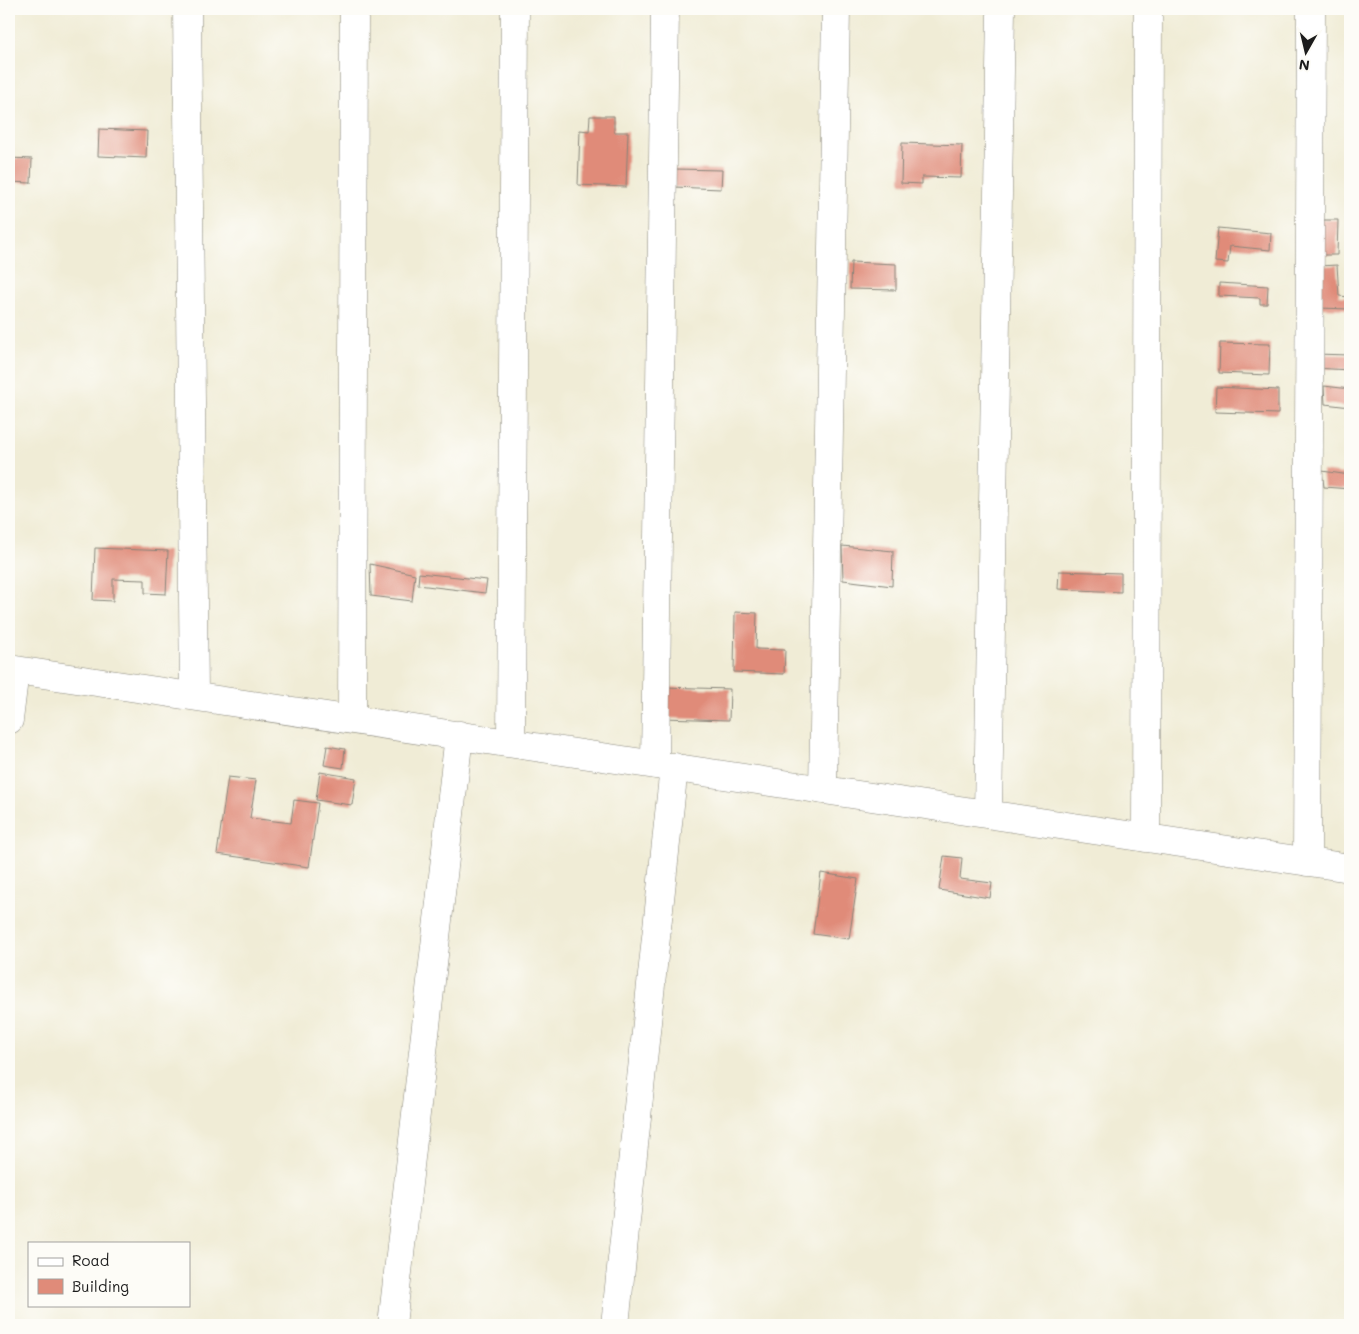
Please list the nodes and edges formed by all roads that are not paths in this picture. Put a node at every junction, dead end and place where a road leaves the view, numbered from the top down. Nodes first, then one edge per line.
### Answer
1 (187, 9) edge
2 (354, 9) edge
3 (515, 9) edge
4 (665, 9) edge
5 (836, 9) edge
6 (1001, 9) edge
7 (1148, 9) edge
8 (1310, 9) edge
9 (12, 669) edge
10 (194, 696) junction
11 (9, 720) edge
12 (352, 720) junction
13 (459, 735) junction
14 (511, 743) junction
15 (665, 766) junction
16 (824, 790) junction
17 (988, 814) junction
18 (1146, 838) junction
19 (1307, 862) junction
20 (1350, 868) edge
21 (392, 1325) edge
22 (615, 1325) edge

1 - 10 street
2 - 12 street
3 - 14 street
4 - 15 street
5 - 16 street
6 - 17 street
7 - 18 street
8 - 19 street
9 - 10 street
9 - 11 street
10 - 12 street
12 - 13 street
13 - 14 street
13 - 21 street
14 - 15 street
15 - 16 street
15 - 22 street
16 - 17 street
17 - 18 street
18 - 19 street
19 - 20 street

